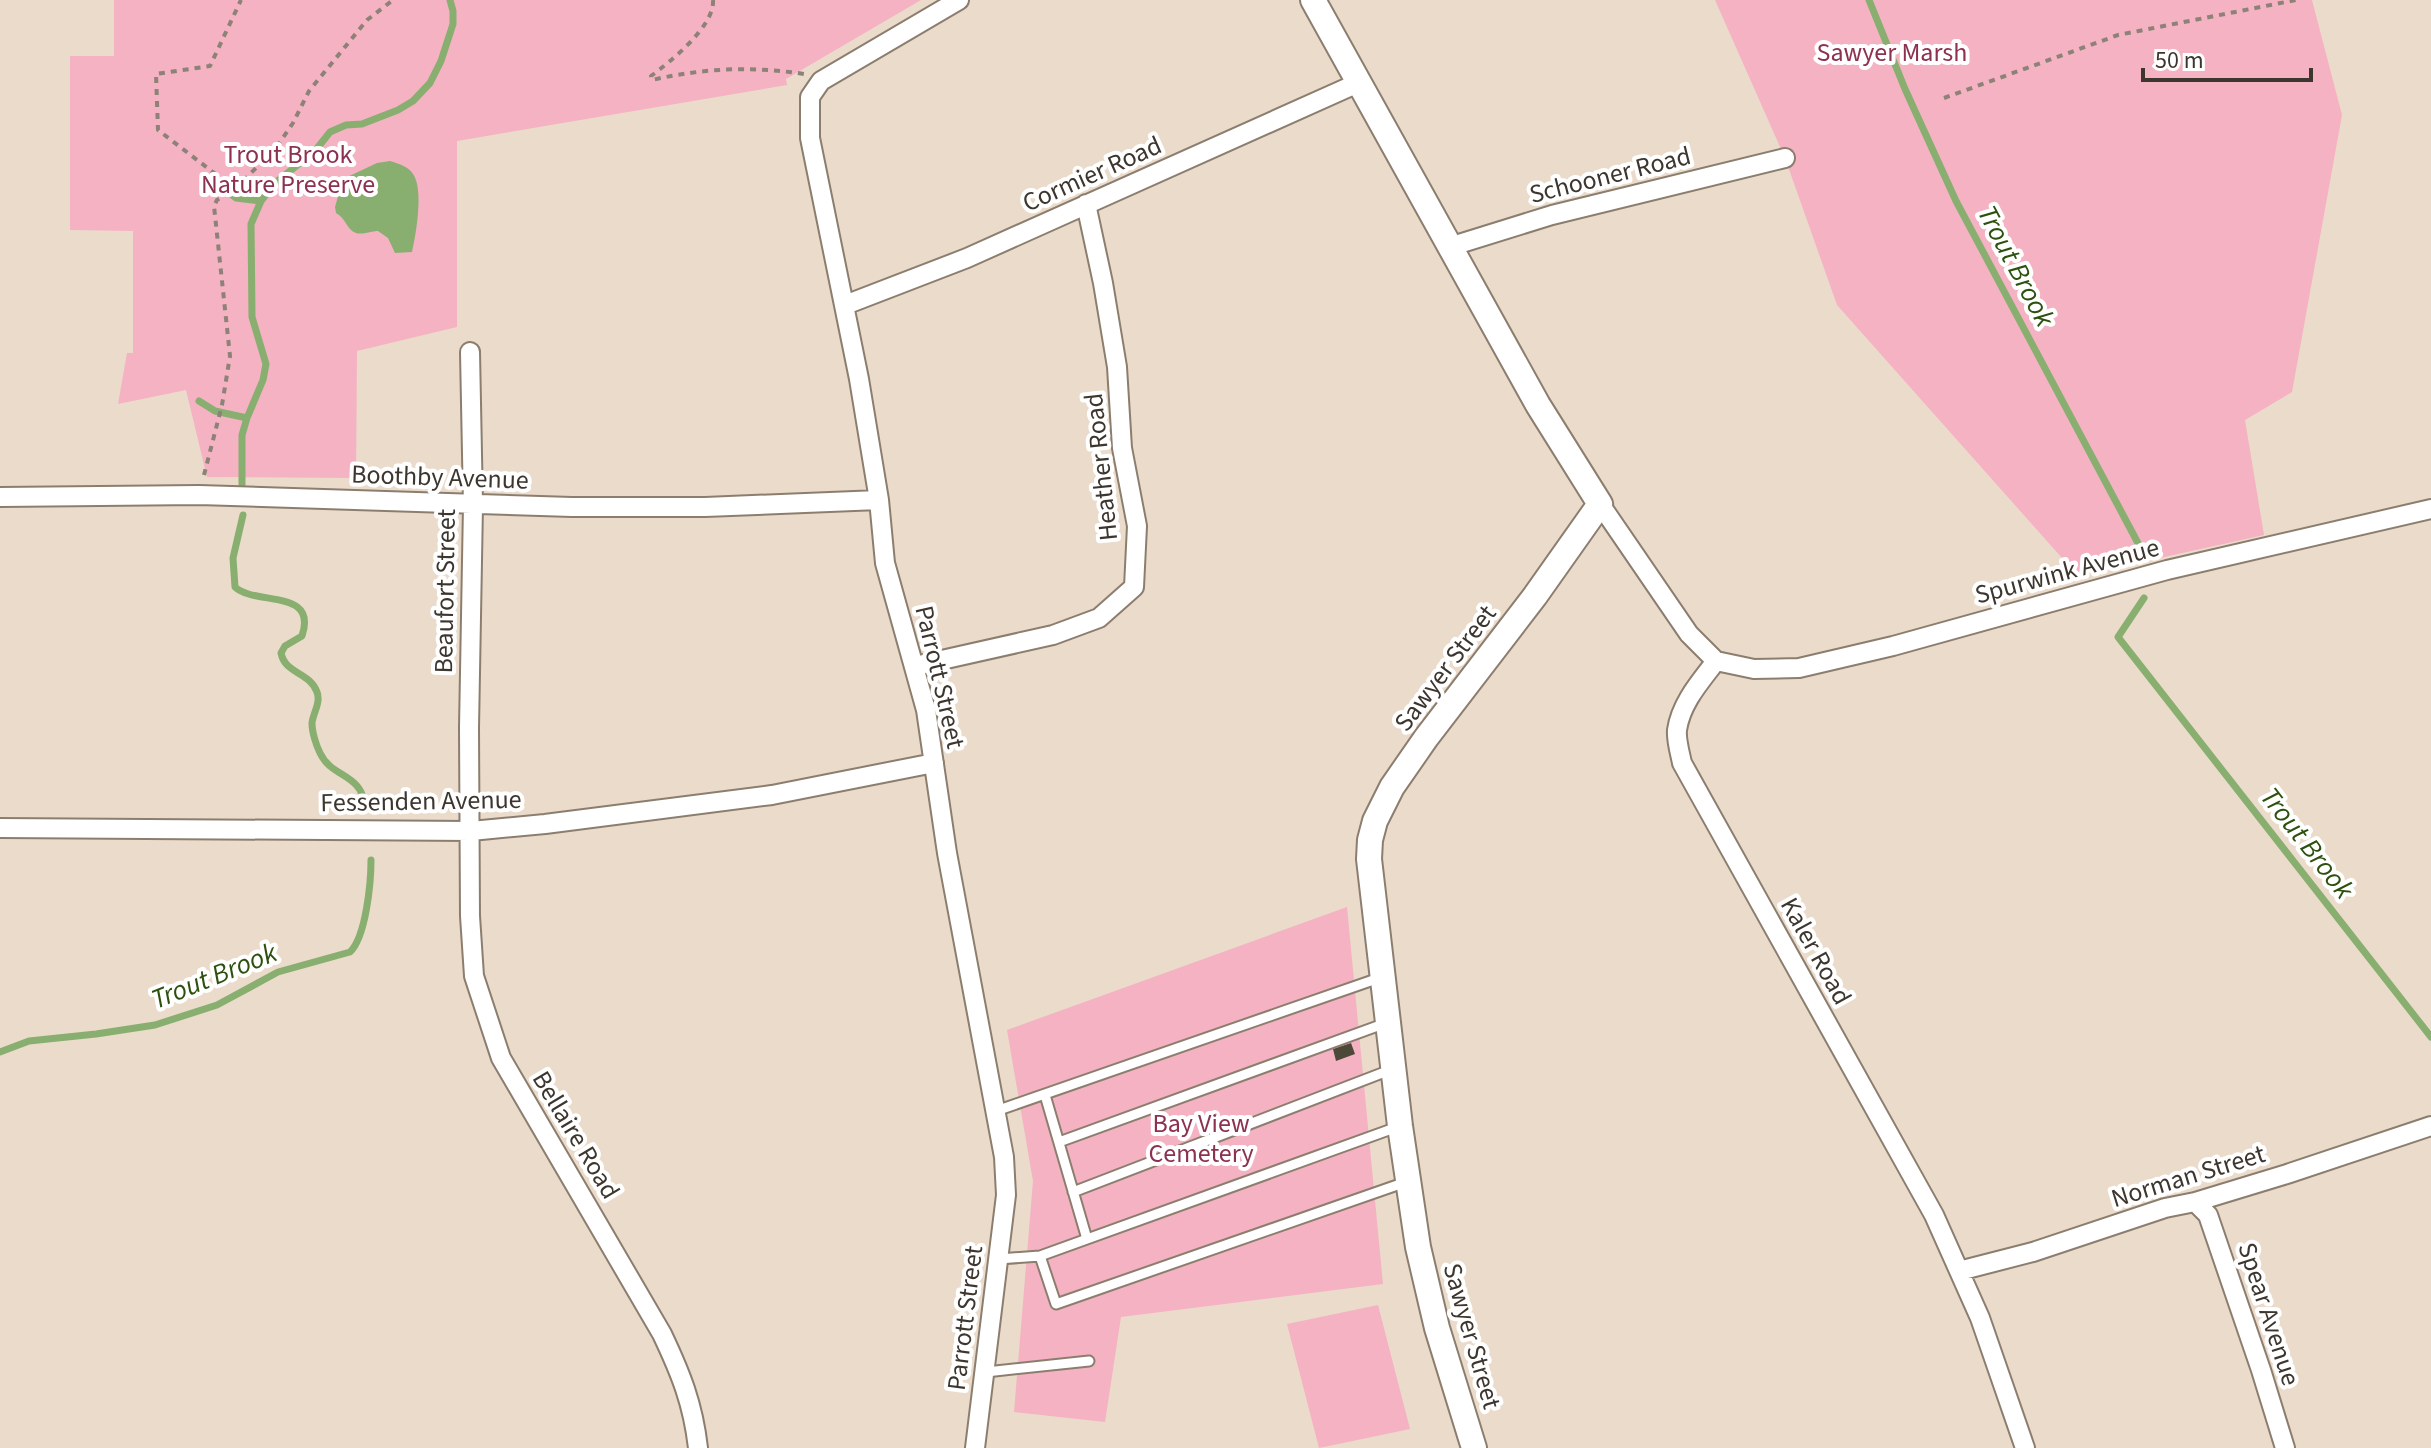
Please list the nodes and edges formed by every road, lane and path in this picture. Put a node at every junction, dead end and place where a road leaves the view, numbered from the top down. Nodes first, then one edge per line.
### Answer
1 (241, 0) edge
2 (393, 0) edge
3 (713, 0) edge
4 (959, 0) edge
5 (1313, 0) edge
6 (2296, 0) edge
7 (821, 81) junction
8 (1358, 83) junction
9 (1944, 98) dead end
10 (1785, 158) dead end
11 (235, 189) junction
12 (1086, 204) junction
13 (1449, 247) junction
14 (845, 305) junction
15 (470, 352) dead end
16 (199, 495) junction
17 (0, 497) edge
18 (879, 500) junction
19 (1600, 504) junction
20 (473, 505) junction
21 (2431, 509) edge
22 (1716, 661) junction
23 (915, 666) junction
24 (934, 763) junction
25 (0, 828) edge
26 (471, 831) junction
27 (1382, 977) junction
28 (1388, 1022) junction
29 (1394, 1069) junction
30 (1045, 1095) junction
31 (996, 1111) junction
32 (1400, 1126) junction
33 (2431, 1126) edge
34 (1059, 1142) junction
35 (1407, 1182) junction
36 (1073, 1192) junction
37 (2195, 1202) junction
38 (1087, 1239) junction
39 (1040, 1256) junction
40 (999, 1259) junction
41 (1959, 1271) junction
42 (1089, 1361) dead end
43 (986, 1372) junction
44 (698, 1448) edge
45 (975, 1448) edge
46 (1474, 1448) edge
47 (2025, 1448) edge
48 (2285, 1448) edge

1 - 11 path
2 - 11 path
3 - 7 path
4 - 7 street
5 - 8 street
6 - 9 path
7 - 14 street, Parrott Street
8 - 12 street, Cormier Road
8 - 13 street
10 - 13 street, Schooner Road
11 - 16 path
12 - 14 street, Cormier Road
12 - 23 street, Heather Road
13 - 19 street
14 - 18 street, Parrott Street
15 - 20 street, Beaufort Street
16 - 17 street, Boothby Avenue
16 - 20 street, Boothby Avenue
18 - 20 street, Boothby Avenue
18 - 23 street, Parrott Street
19 - 22 street
19 - 27 street, Sawyer Street
20 - 26 street, Beaufort Street
21 - 22 street, Spurwink Avenue
22 - 41 street, Kaler Road
23 - 24 street, Parrott Street
24 - 26 street, Fessenden Avenue
24 - 31 street, Parrott Street
25 - 26 street, Fessenden Avenue
26 - 44 street, Bellaire Road
27 - 28 street, Sawyer Street
27 - 30 lane
28 - 29 street, Sawyer Street
28 - 34 lane
29 - 32 street, Sawyer Street
29 - 36 lane
30 - 31 lane
30 - 34 lane
31 - 40 street, Parrott Street
32 - 35 street, Sawyer Street
32 - 38 lane
33 - 37 street, Norman Street
34 - 36 lane
35 - 39 lane
35 - 46 street, Sawyer Street
36 - 38 lane
37 - 41 street, Norman Street
37 - 48 street, Spear Avenue
38 - 39 lane
39 - 40 lane
40 - 43 street, Parrott Street
41 - 47 street, Kaler Road
42 - 43 lane
43 - 45 street, Parrott Street

